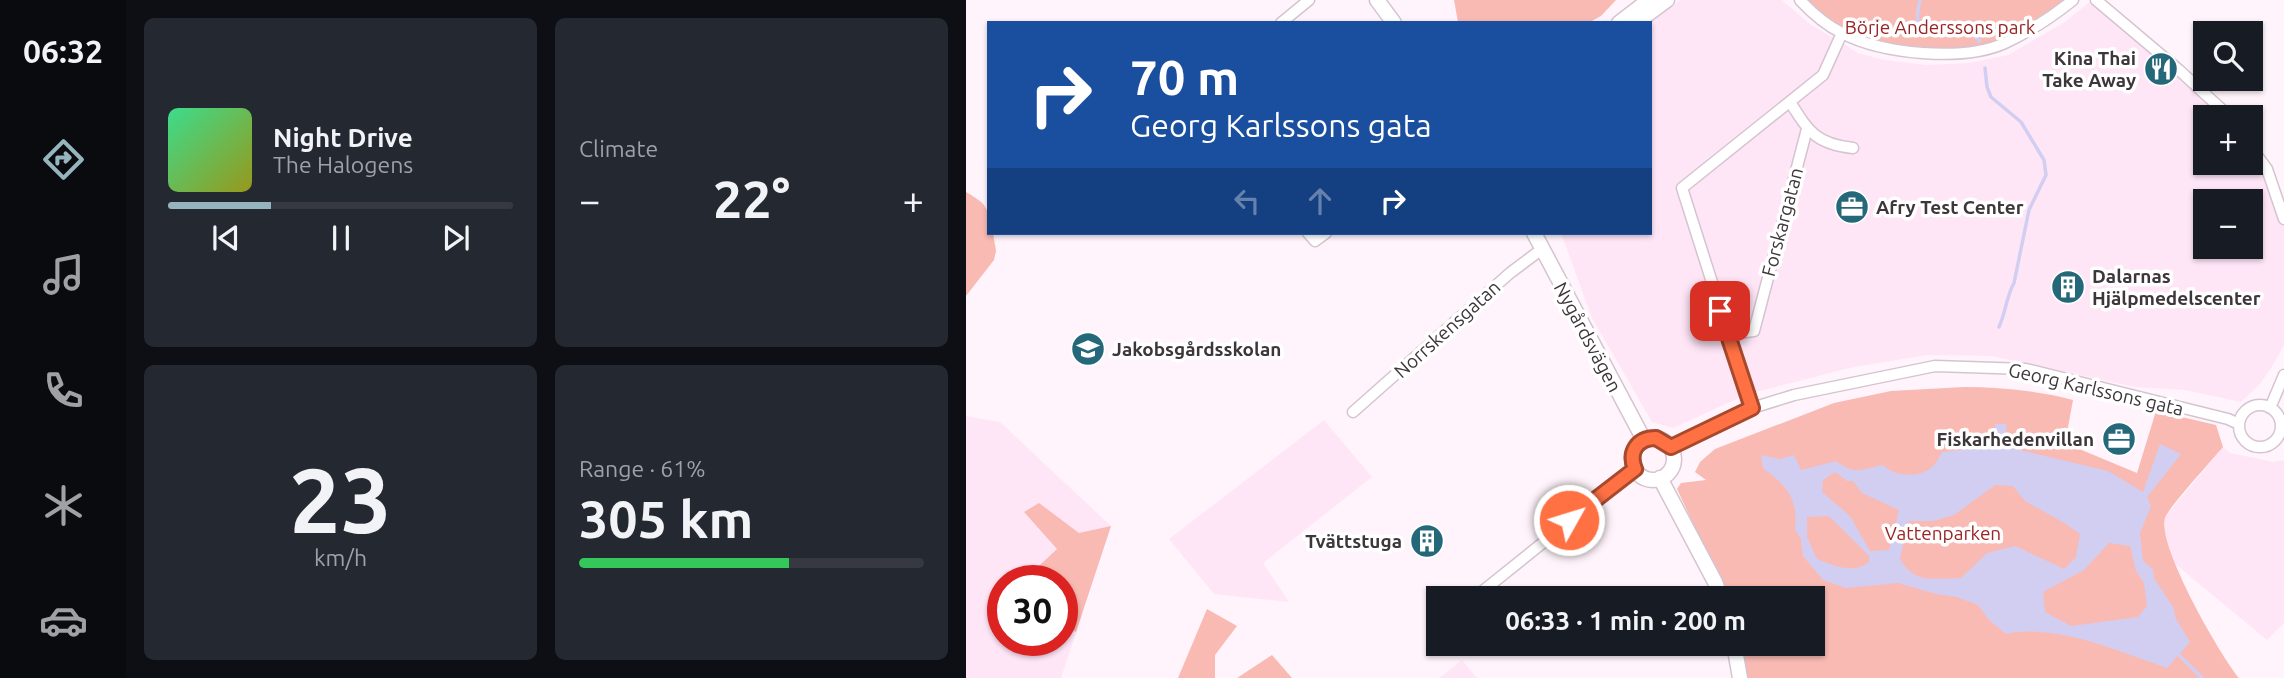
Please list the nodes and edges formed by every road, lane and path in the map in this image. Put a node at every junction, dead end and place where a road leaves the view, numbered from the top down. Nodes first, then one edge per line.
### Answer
1 (1309, 0) edge
2 (1377, 0) edge
3 (1649, 0) edge
4 (1667, 0) edge
5 (1800, 0) edge
6 (2073, 0) edge
7 (2096, 0) edge
8 (1283, 21) edge
9 (1393, 21) edge
10 (1622, 21) edge
11 (1639, 21) edge
12 (1842, 33) junction
13 (1790, 102) junction
14 (2217, 105) edge
15 (1807, 129) junction
16 (1853, 148) dead end
17 (2263, 164) edge
18 (2284, 219) edge
19 (1535, 235) edge
20 (1542, 249) junction
21 (1728, 334) junction
22 (2284, 375) edge
23 (1752, 408) junction
24 (2270, 408) junction
25 (1353, 412) dead end
26 (2239, 424) junction
27 (2282, 426) edge
28 (1644, 440) junction
29 (2279, 442) edge
30 (1671, 447) junction
31 (1635, 469) junction
32 (1660, 478) junction
33 (1489, 586) edge
34 (1716, 586) edge
35 (1736, 656) edge
36 (1740, 678) edge

1 - 8 street
2 - 9 street
3 - 10 street
4 - 11 street
5 - 12 street
6 - 12 street
7 - 14 street
12 - 13 street
13 - 15 street
13 - 21 street
15 - 16 street
15 - 21 street, Forskargatan
17 - 18 street
19 - 20 street, Nygårdsvägen
20 - 25 street, Norrskensgatan
20 - 28 street, Nygårdsvägen
21 - 23 street
22 - 24 street
23 - 26 street, Georg Karlssons gata
23 - 30 street, Georg Karlssons gata
24 - 26 street
24 - 27 street
26 - 29 street
27 - 29 street
28 - 30 street
28 - 31 street
30 - 32 street
31 - 32 street
31 - 33 street
32 - 34 street
35 - 36 street

